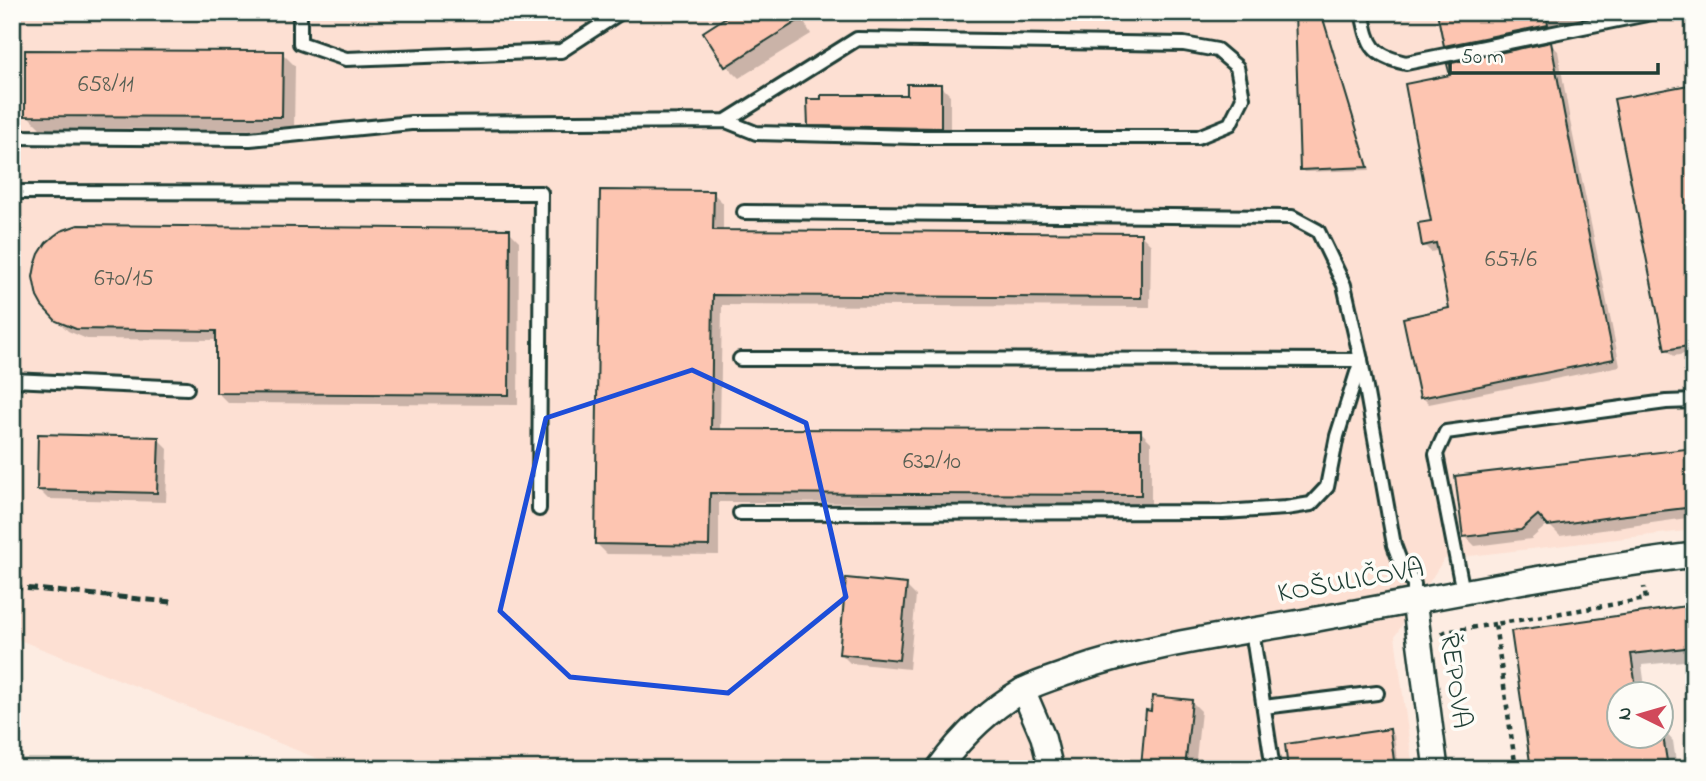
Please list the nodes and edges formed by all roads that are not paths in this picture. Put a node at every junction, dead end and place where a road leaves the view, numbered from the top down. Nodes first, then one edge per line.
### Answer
1 (300, 12) edge
2 (621, 12) edge
3 (1362, 12) edge
4 (1657, 12) edge
5 (726, 121) junction
6 (12, 137) edge
7 (12, 192) edge
8 (744, 212) dead end
9 (740, 359) dead end
10 (1360, 360) junction
11 (12, 380) edge
12 (187, 388) dead end
13 (1694, 401) edge
14 (539, 509) dead end
15 (740, 513) dead end
16 (1694, 555) edge
17 (1463, 592) junction
18 (1414, 601) junction
19 (1252, 630) junction
20 (1023, 690) junction
21 (1377, 693) dead end
22 (1264, 707) junction
23 (938, 769) edge
24 (1051, 769) edge
25 (1273, 769) edge
26 (1436, 769) edge

1 - 2 lane
3 - 4 lane
5 - 5 lane
5 - 6 lane
7 - 14 lane
8 - 10 lane
9 - 10 lane
10 - 15 lane
10 - 18 lane
11 - 12 lane
13 - 17 lane
16 - 17 street, KOŠULIČOVA
17 - 18 street, KOŠULIČOVA
18 - 19 street, KOŠULIČOVA
18 - 26 street, ŘEPOVA
19 - 20 street, KOŠULIČOVA
19 - 22 lane
20 - 23 street, KOŠULIČOVA
20 - 24 street
21 - 22 lane
22 - 25 lane

